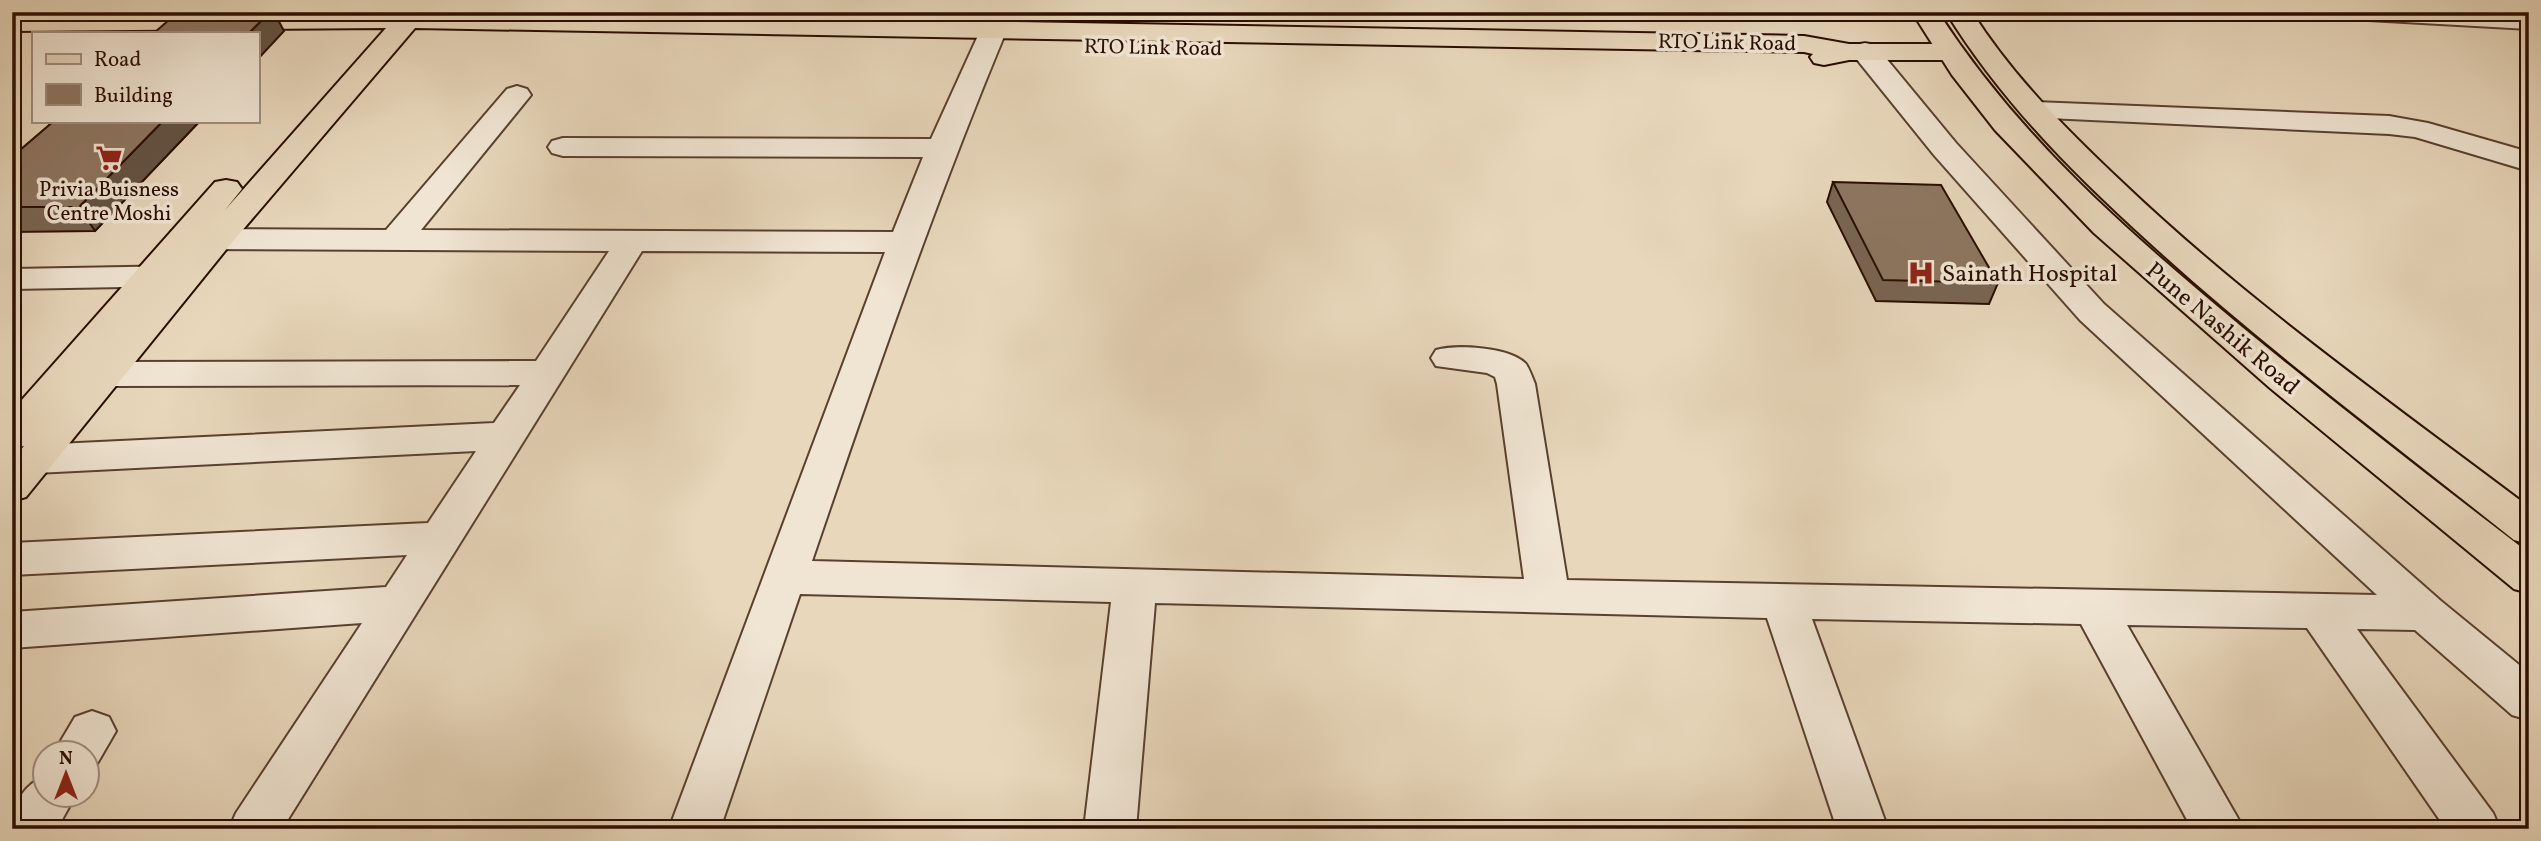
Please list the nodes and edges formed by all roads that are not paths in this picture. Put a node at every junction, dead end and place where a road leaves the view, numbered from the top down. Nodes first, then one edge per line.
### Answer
1 (1925, 12) edge
2 (1959, 12) edge
3 (2368, 12) edge
4 (2529, 21) edge
5 (12, 23) edge
6 (386, 28) junction
7 (259, 37) edge
8 (990, 37) junction
9 (12, 39) edge
10 (32, 39) edge
11 (1857, 51) junction
12 (1950, 52) junction
13 (517, 95) dead end
14 (2035, 111) junction
15 (2418, 129) junction
16 (2529, 133) edge
17 (563, 147) dead end
18 (942, 148) junction
19 (2529, 162) edge
20 (181, 239) junction
21 (217, 239) junction
22 (397, 239) junction
23 (632, 240) junction
24 (905, 242) junction
25 (186, 276) junction
26 (147, 277) junction
27 (12, 279) edge
28 (1449, 358) dead end
29 (547, 373) junction
30 (106, 374) junction
31 (506, 436) junction
32 (20, 461) edge
33 (2529, 529) edge
34 (440, 538) junction
35 (12, 559) edge
36 (785, 577) junction
37 (2529, 578) edge
38 (1135, 585) junction
39 (1548, 596) junction
40 (1784, 602) junction
41 (399, 603) junction
42 (2094, 608) junction
43 (2319, 611) junction
44 (2425, 613) junction
45 (12, 630) edge
46 (2529, 701) edge
47 (41, 810) edge
48 (29, 829) edge
49 (254, 829) edge
50 (694, 829) edge
51 (1110, 829) edge
52 (1863, 829) edge
53 (2219, 829) edge
54 (2474, 829) edge

1 - 12 main road, Pune Nashik Road
2 - 14 main road, Pune Nashik Road
3 - 4 street
5 - 6 main road, RTO Link Road
6 - 7 main road, RTO Link Road
6 - 8 main road, RTO Link Road
6 - 20 main road
6 - 21 main road
8 - 11 main road, RTO Link Road
8 - 18 street
9 - 10 main road
11 - 12 main road, RTO Link Road
11 - 44 street
12 - 37 main road, Pune Nashik Road
13 - 22 street
14 - 15 street
14 - 33 main road, Pune Nashik Road
15 - 16 street
15 - 19 street
17 - 18 street
18 - 24 street
20 - 21 street
20 - 26 main road
21 - 22 street
21 - 25 main road
22 - 23 street
23 - 24 street
23 - 29 street
24 - 36 street
25 - 26 street
25 - 30 main road
26 - 27 street
26 - 32 main road
28 - 39 street
29 - 30 street
29 - 31 street
30 - 32 main road
31 - 32 street
31 - 34 street
34 - 35 street
34 - 41 street
36 - 38 street
36 - 50 street
38 - 39 street
38 - 51 street
39 - 40 street
40 - 42 street
40 - 52 street
41 - 45 street
41 - 49 street
42 - 43 street
42 - 53 street
43 - 44 street
43 - 54 street
44 - 46 street
47 - 48 street

